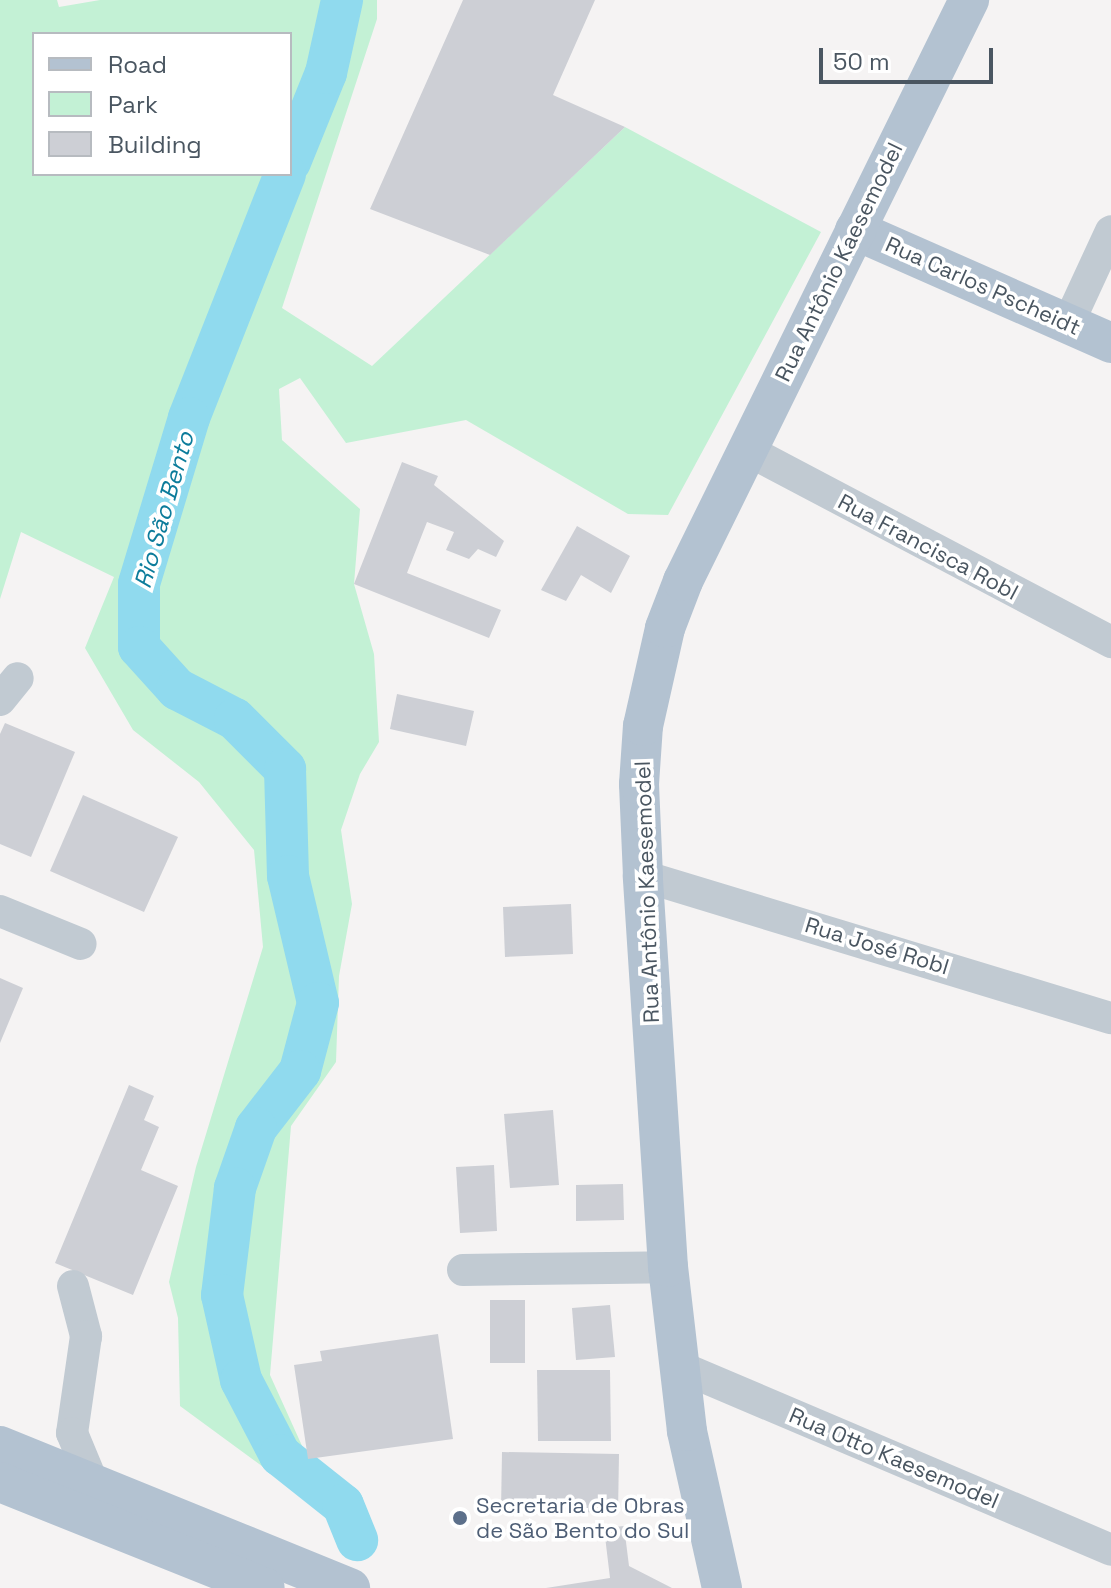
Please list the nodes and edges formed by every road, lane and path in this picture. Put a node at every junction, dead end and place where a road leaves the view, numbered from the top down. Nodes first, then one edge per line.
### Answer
1 (969, 0) edge
2 (855, 230) junction
3 (1111, 231) edge
4 (1068, 324) junction
5 (1111, 343) edge
6 (747, 450) junction
7 (1111, 642) edge
8 (643, 876) junction
9 (0, 911) edge
10 (81, 944) dead end
11 (1111, 1018) edge
12 (668, 1267) junction
13 (463, 1270) dead end
14 (73, 1286) dead end
15 (678, 1366) junction
16 (0, 1446) edge
17 (0, 1482) edge
18 (94, 1486) junction
19 (241, 1546) junction
20 (1111, 1550) edge
21 (720, 1582) edge
22 (265, 1588) edge
23 (350, 1588) edge
24 (379, 1588) edge

1 - 2 main road, Rua Antônio Kaesemodel
2 - 4 main road, Rua Carlos Pscheidt
2 - 6 main road, Rua Antônio Kaesemodel
3 - 4 street
4 - 5 main road, Rua Carlos Pscheidt
6 - 7 street, Rua Francisca Robl
6 - 8 main road, Rua Antônio Kaesemodel
8 - 11 street, Rua José Robl
8 - 12 main road, Rua Antônio Kaesemodel
9 - 10 street
12 - 13 street
12 - 15 main road, Rua Antônio Kaesemodel
14 - 18 street
15 - 20 street, Rua Otto Kaesemodel
15 - 21 main road, Rua Antônio Kaesemodel
16 - 18 main road
17 - 22 main road
18 - 19 main road
19 - 23 main road
19 - 24 main road

